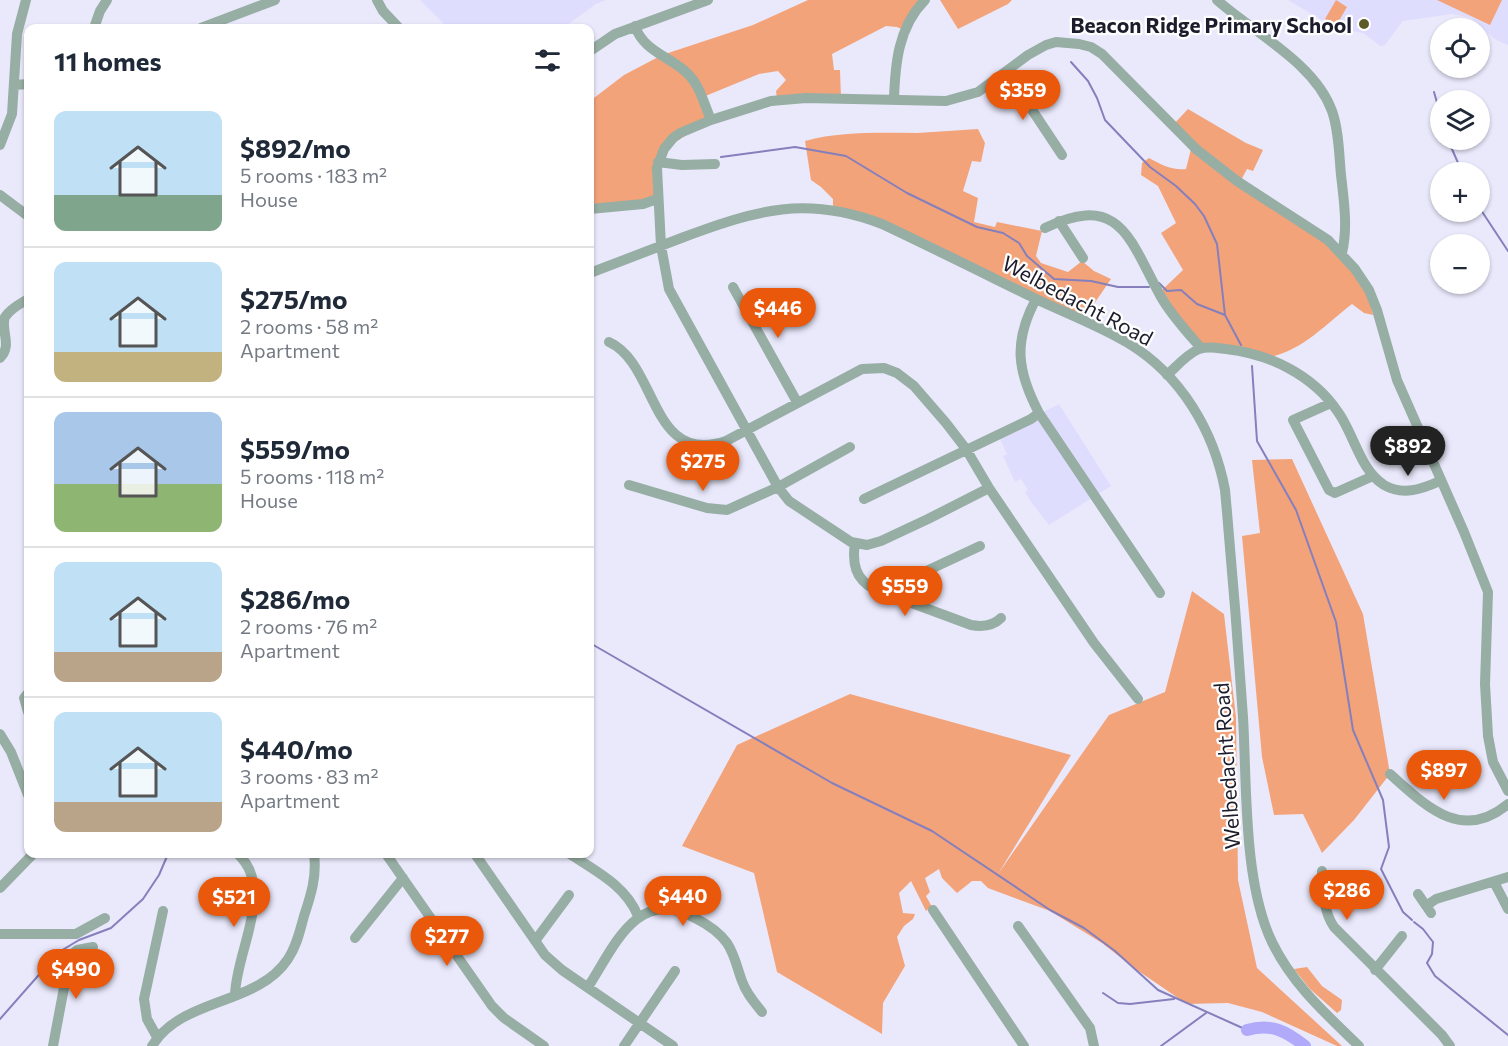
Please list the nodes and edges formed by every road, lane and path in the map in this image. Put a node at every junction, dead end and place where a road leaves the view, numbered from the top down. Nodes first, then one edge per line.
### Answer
1 (26, 0) edge
2 (107, 0) edge
3 (275, 0) edge
4 (377, 0) edge
5 (708, 0) edge
6 (925, 0) edge
7 (1217, 0) edge
8 (95, 24) edge
9 (212, 24) edge
10 (395, 24) edge
11 (635, 26) junction
12 (594, 48) edge
13 (1007, 72) junction
14 (24, 84) edge
15 (15, 85) junction
16 (894, 100) junction
17 (711, 120) junction
18 (0, 146) edge
19 (1062, 154) dead end
20 (658, 162) junction
21 (715, 164) dead end
22 (0, 195) edge
23 (657, 199) junction
24 (594, 209) edge
25 (24, 213) edge
26 (1059, 221) junction
27 (1045, 228) dead end
28 (661, 246) junction
29 (1342, 254) junction
30 (1083, 258) dead end
31 (594, 271) edge
32 (733, 287) dead end
33 (1036, 299) junction
34 (24, 302) edge
35 (609, 342) dead end
36 (1201, 348) junction
37 (0, 358) edge
38 (1167, 375) junction
39 (797, 402) junction
40 (1331, 403) junction
41 (1039, 413) junction
42 (747, 430) junction
43 (850, 447) dead end
44 (966, 450) junction
45 (1373, 476) junction
46 (1440, 481) junction
47 (628, 484) dead end
48 (778, 487) junction
49 (989, 488) junction
50 (864, 499) dead end
51 (855, 543) junction
52 (980, 546) dead end
53 (1160, 593) dead end
54 (891, 596) junction
55 (1001, 618) dead end
56 (1138, 699) dead end
57 (0, 734) edge
58 (1390, 774) dead end
59 (24, 785) edge
60 (1508, 791) edge
61 (1508, 804) edge
62 (29, 858) edge
63 (240, 858) edge
64 (314, 858) edge
65 (389, 858) edge
66 (478, 858) edge
67 (576, 858) edge
68 (1322, 871) dead end
69 (1508, 877) edge
70 (403, 878) junction
71 (1494, 882) junction
72 (0, 888) edge
73 (1418, 894) dead end
74 (569, 895) dead end
75 (1508, 909) edge
76 (933, 910) dead end
77 (163, 911) dead end
78 (639, 916) junction
79 (105, 918) dead end
80 (1018, 926) dead end
81 (0, 934) edge
82 (1402, 936) dead end
83 (355, 938) dead end
84 (535, 941) junction
85 (93, 947) dead end
86 (1375, 970) junction
87 (675, 971) dead end
88 (588, 987) junction
89 (235, 995) junction
90 (762, 1012) dead end
91 (639, 1024) junction
92 (154, 1042) edge
93 (53, 1046) edge
94 (544, 1046) edge
95 (624, 1046) edge
96 (673, 1046) edge
97 (1024, 1046) edge
98 (1094, 1046) edge
99 (1359, 1046) edge
100 (1450, 1046) edge

1 - 15 street
2 - 8 street
3 - 9 street
4 - 10 street
5 - 11 street
6 - 16 street
7 - 29 street
11 - 12 street
11 - 17 street
13 - 16 street
13 - 19 street
13 - 29 street
14 - 15 street
15 - 18 street
16 - 17 street
17 - 20 street
20 - 21 street
20 - 23 street
22 - 25 street
23 - 24 street
23 - 28 street
26 - 27 street
26 - 30 street
26 - 36 street
28 - 31 street, Welbedacht Road
28 - 33 street, Welbedacht Road
28 - 42 street
29 - 46 street
32 - 39 street
33 - 38 street, Welbedacht Road
33 - 41 street
34 - 37 street
35 - 42 street
36 - 38 street
36 - 40 street
38 - 99 street, Welbedacht Road
39 - 42 street
39 - 44 street
40 - 45 street
40 - 45 street
41 - 44 street
41 - 53 street
42 - 48 street
43 - 48 street
44 - 49 street
44 - 50 street
45 - 46 street
46 - 60 street
47 - 48 street
48 - 51 street
49 - 51 street
49 - 56 street
51 - 54 street
52 - 54 street
54 - 55 street
57 - 59 street
58 - 61 street
62 - 72 street
63 - 89 street
64 - 89 street
65 - 70 street
66 - 84 street
67 - 78 street
68 - 86 street
69 - 71 street
70 - 83 street
70 - 94 street
71 - 73 street
71 - 75 street
74 - 84 street
76 - 97 street
77 - 92 street
78 - 88 street
78 - 90 street
79 - 81 street
80 - 98 street
82 - 86 street
84 - 88 street
85 - 93 street
86 - 100 street
87 - 91 street
88 - 91 street
89 - 92 street
91 - 95 street
91 - 96 street

